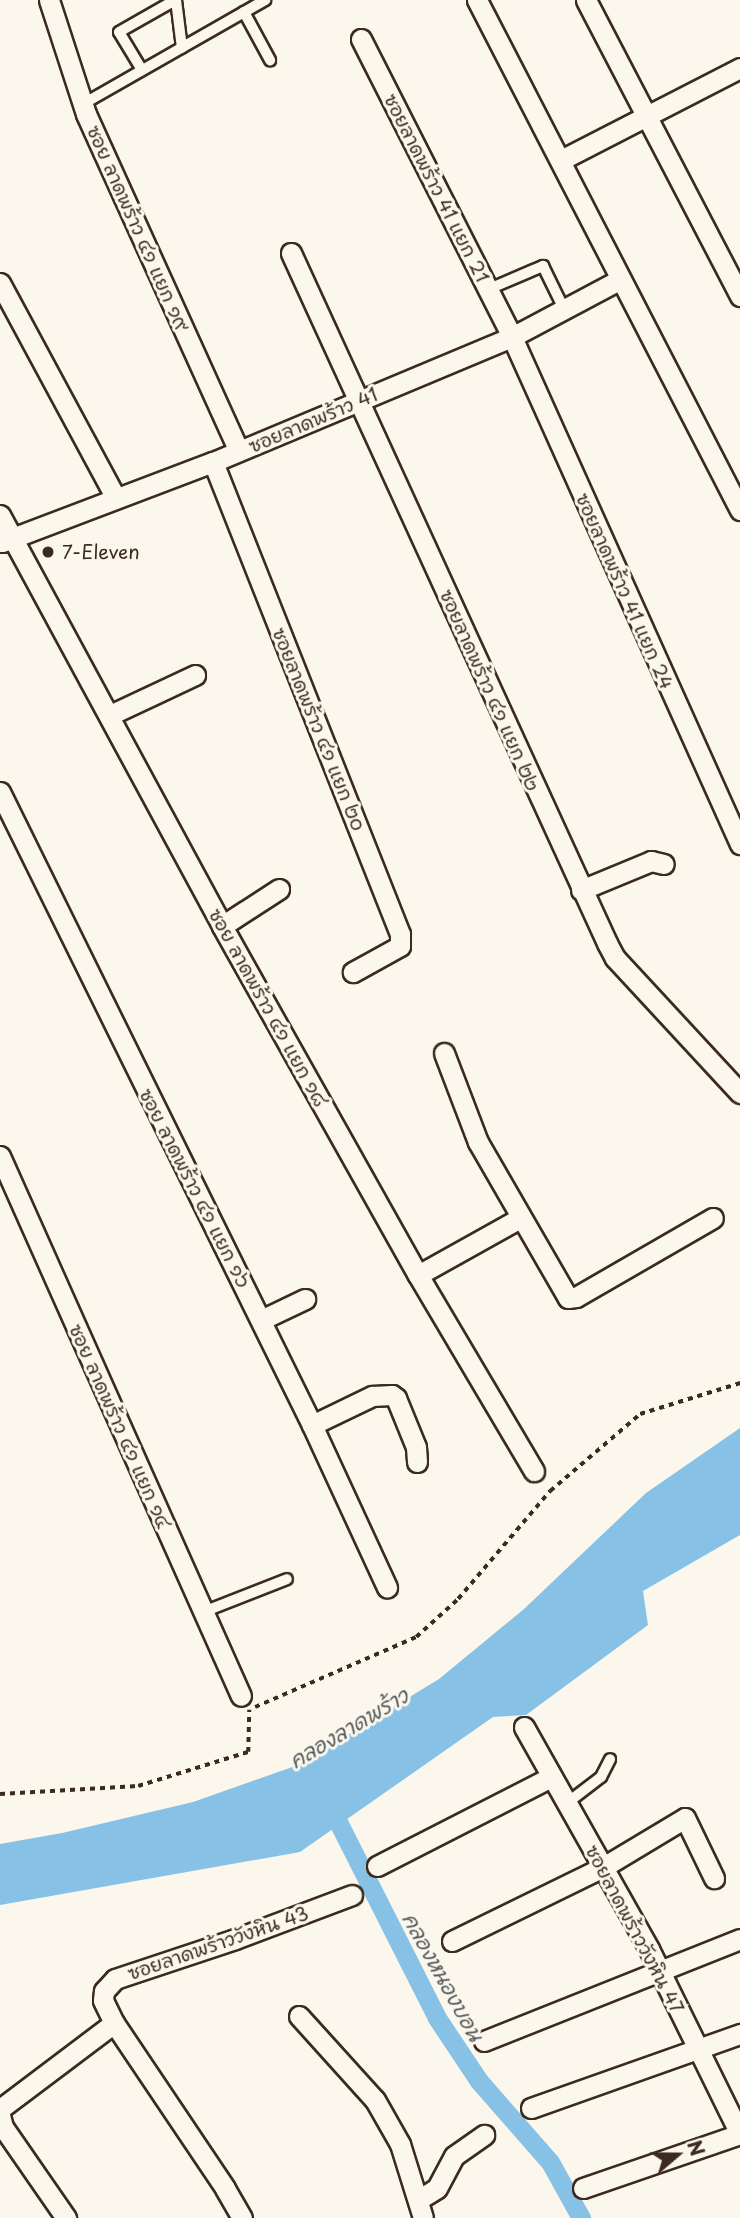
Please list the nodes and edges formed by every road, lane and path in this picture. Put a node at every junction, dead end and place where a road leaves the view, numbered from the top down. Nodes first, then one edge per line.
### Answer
1 (49, 0) edge
2 (175, 0) edge
3 (265, 0) edge
4 (477, 0) edge
5 (586, 0) edge
6 (244, 12) junction
7 (361, 39) dead end
8 (182, 48) junction
9 (270, 60) dead end
10 (740, 68) edge
11 (142, 71) junction
12 (83, 104) junction
13 (646, 116) junction
14 (561, 160) junction
15 (291, 253) dead end
16 (619, 280) junction
17 (0, 283) edge
18 (489, 289) junction
19 (740, 296) edge
20 (564, 309) junction
21 (512, 337) junction
22 (360, 400) junction
23 (239, 451) junction
24 (213, 462) junction
25 (116, 498) junction
26 (740, 510) edge
27 (0, 515) edge
28 (6, 540) edge
29 (195, 675) dead end
30 (110, 715) junction
31 (0, 792) edge
32 (740, 844) edge
33 (664, 864) dead end
34 (279, 889) dead end
35 (581, 890) junction
36 (222, 926) junction
37 (353, 972) dead end
38 (444, 1053) dead end
39 (740, 1093) edge
40 (0, 1156) edge
41 (520, 1217) junction
42 (713, 1218) dead end
43 (418, 1275) junction
44 (305, 1299) dead end
45 (261, 1320) junction
46 (740, 1383) edge
47 (312, 1425) junction
48 (417, 1462) dead end
49 (534, 1471) dead end
50 (287, 1579) dead end
51 (387, 1587) dead end
52 (203, 1612) junction
53 (241, 1696) dead end
54 (524, 1727) dead end
55 (610, 1759) dead end
56 (551, 1777) junction
57 (0, 1794) edge
58 (567, 1803) junction
59 (377, 1866) dead end
60 (605, 1866) junction
61 (714, 1878) dead end
62 (352, 1895) dead end
63 (740, 1939) edge
64 (452, 1941) dead end
65 (659, 1973) junction
66 (299, 2016) dead end
67 (114, 2023) junction
68 (740, 2034) edge
69 (484, 2041) dead end
70 (698, 2048) junction
71 (531, 2108) dead end
72 (1, 2120) edge
73 (740, 2134) edge
74 (484, 2136) dead end
75 (583, 2188) dead end
76 (421, 2209) edge
77 (66, 2218) edge
78 (242, 2218) edge

1 - 12 street, ซอย ลาดพร้าว ๔๑ แยก ๑๙
2 - 8 lane
2 - 11 lane
3 - 6 lane
4 - 14 street
5 - 13 street
6 - 8 lane
6 - 9 lane
7 - 18 street, ซอยลาดพร้าว 41 แยก 21
8 - 11 lane
10 - 13 street
11 - 12 lane
12 - 23 street, ซอย ลาดพร้าว ๔๑ แยก ๑๙
13 - 14 street
13 - 19 street
14 - 16 street
15 - 22 street, ซอยลาดพร้าว ๔๑ แยก ๒๒
16 - 20 street, ซอยลาดพร้าว 41
16 - 26 street
17 - 25 street
18 - 20 lane
18 - 21 street, ซอยลาดพร้าว 41 แยก 21
20 - 21 street, ซอยลาดพร้าว 41
21 - 22 street, ซอยลาดพร้าว 41
21 - 32 street, ซอยลาดพร้าว 41 แยก 24
22 - 23 street, ซอยลาดพร้าว 41
22 - 35 street, ซอยลาดพร้าว ๔๑ แยก ๒๒
23 - 24 street, ซอยลาดพร้าว 41
24 - 25 street, ซอยลาดพร้าว 41
24 - 37 street, ซอยลาดพร้าว ๔๑ แยก ๒๐
25 - 28 street, ซอยลาดพร้าว 41
27 - 28 street, ซอย ลาดพร้าว ๔๑ แยก ๑๘
28 - 30 street, ซอย ลาดพร้าว ๔๑ แยก ๑๘
29 - 30 street
30 - 36 street, ซอย ลาดพร้าว ๔๑ แยก ๑๘
31 - 45 street, ซอย ลาดพร้าว ๔๑ แยก ๑๖
33 - 35 street
34 - 36 street
35 - 39 street, ซอยลาดพร้าว ๔๑ แยก ๒๒
36 - 43 street, ซอย ลาดพร้าว ๔๑ แยก ๑๘
38 - 41 street
40 - 52 street, ซอย ลาดพร้าว ๔๑ แยก ๑๔
41 - 42 street
41 - 43 street
43 - 49 street, ซอย ลาดพร้าว ๔๑ แยก ๑๘
44 - 45 street
45 - 47 street, ซอย ลาดพร้าว ๔๑ แยก ๑๖
46 - 57 path
47 - 48 street
47 - 51 street, ซอย ลาดพร้าว ๔๑ แยก ๑๖
50 - 52 lane
52 - 53 street, ซอย ลาดพร้าว ๔๑ แยก ๑๔
54 - 56 street, ซอยลาดพร้าววังหิน 47
55 - 58 lane
56 - 58 street, ซอยลาดพร้าววังหิน 47
56 - 59 street
58 - 60 street, ซอยลาดพร้าววังหิน 47
60 - 61 street
60 - 64 street
60 - 65 street, ซอยลาดพร้าววังหิน 47
62 - 67 street, ซอยลาดพร้าววังหิน 43
63 - 65 street
65 - 69 street
65 - 70 street, ซอยลาดพร้าววังหิน 47
66 - 76 street
67 - 72 street
67 - 78 street, ซอยลาดพร้าววังหิน 43
68 - 70 street
70 - 71 street
70 - 73 street, ซอยลาดพร้าววังหิน 47
72 - 77 street
73 - 75 street
74 - 76 street

